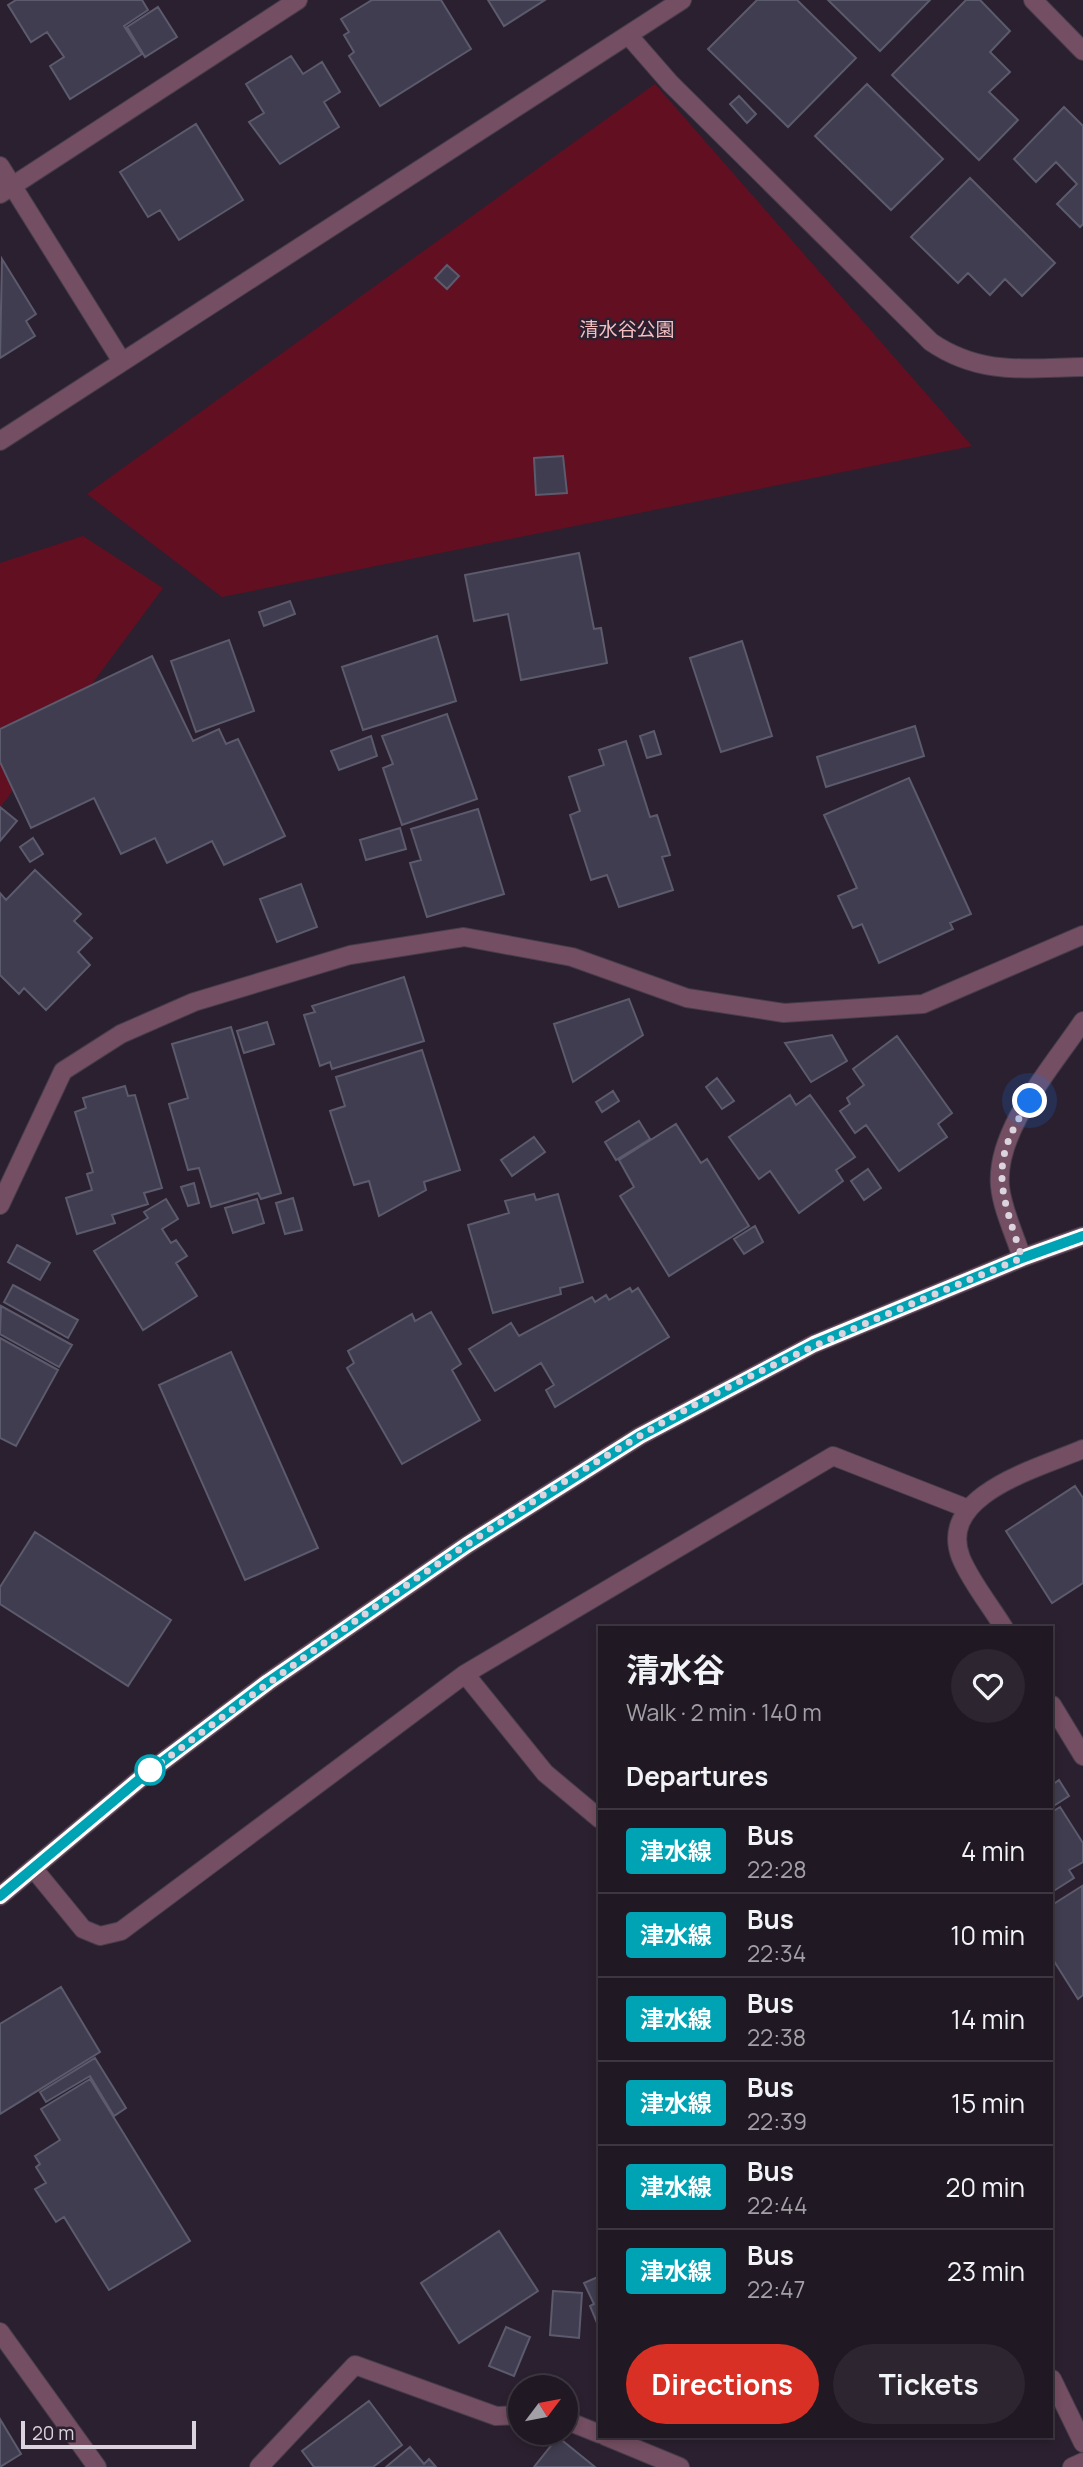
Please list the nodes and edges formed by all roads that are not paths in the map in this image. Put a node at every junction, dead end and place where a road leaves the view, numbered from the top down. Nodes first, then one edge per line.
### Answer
1 (298, 0) edge
2 (682, 0) edge
3 (1033, 0) edge
4 (629, 36) junction
5 (1083, 51) edge
6 (0, 166) edge
7 (6, 190) edge
8 (121, 360) junction
9 (1083, 367) edge
10 (0, 440) edge
11 (1083, 935) edge
12 (1083, 1021) edge
13 (0, 1205) edge
14 (1083, 1236) edge
15 (1022, 1258) junction
16 (1083, 1449) edge
17 (967, 1508) junction
18 (1003, 1626) edge
19 (465, 1674) junction
20 (1053, 1707) edge
21 (1083, 1756) edge
22 (598, 1817) edge
23 (33, 1868) junction
24 (0, 1896) edge
25 (0, 2332) edge
26 (1053, 2381) edge
27 (508, 2416) edge
28 (578, 2425) edge
29 (598, 2433) edge
30 (609, 2438) edge
31 (1083, 2443) edge
32 (1083, 2462) edge
33 (97, 2467) edge
34 (259, 2467) edge
35 (680, 2467) edge
36 (1072, 2467) edge

1 - 7 street
2 - 4 street
3 - 5 street
4 - 8 street
4 - 9 street
6 - 7 street
7 - 8 street
8 - 10 street
11 - 13 street
12 - 15 street
14 - 15 street
15 - 23 street
16 - 17 street
17 - 18 street
17 - 19 street
19 - 22 street
19 - 23 street
20 - 21 street
23 - 24 street
25 - 33 street
26 - 31 street
27 - 34 street
28 - 29 street
30 - 35 street
32 - 36 street

